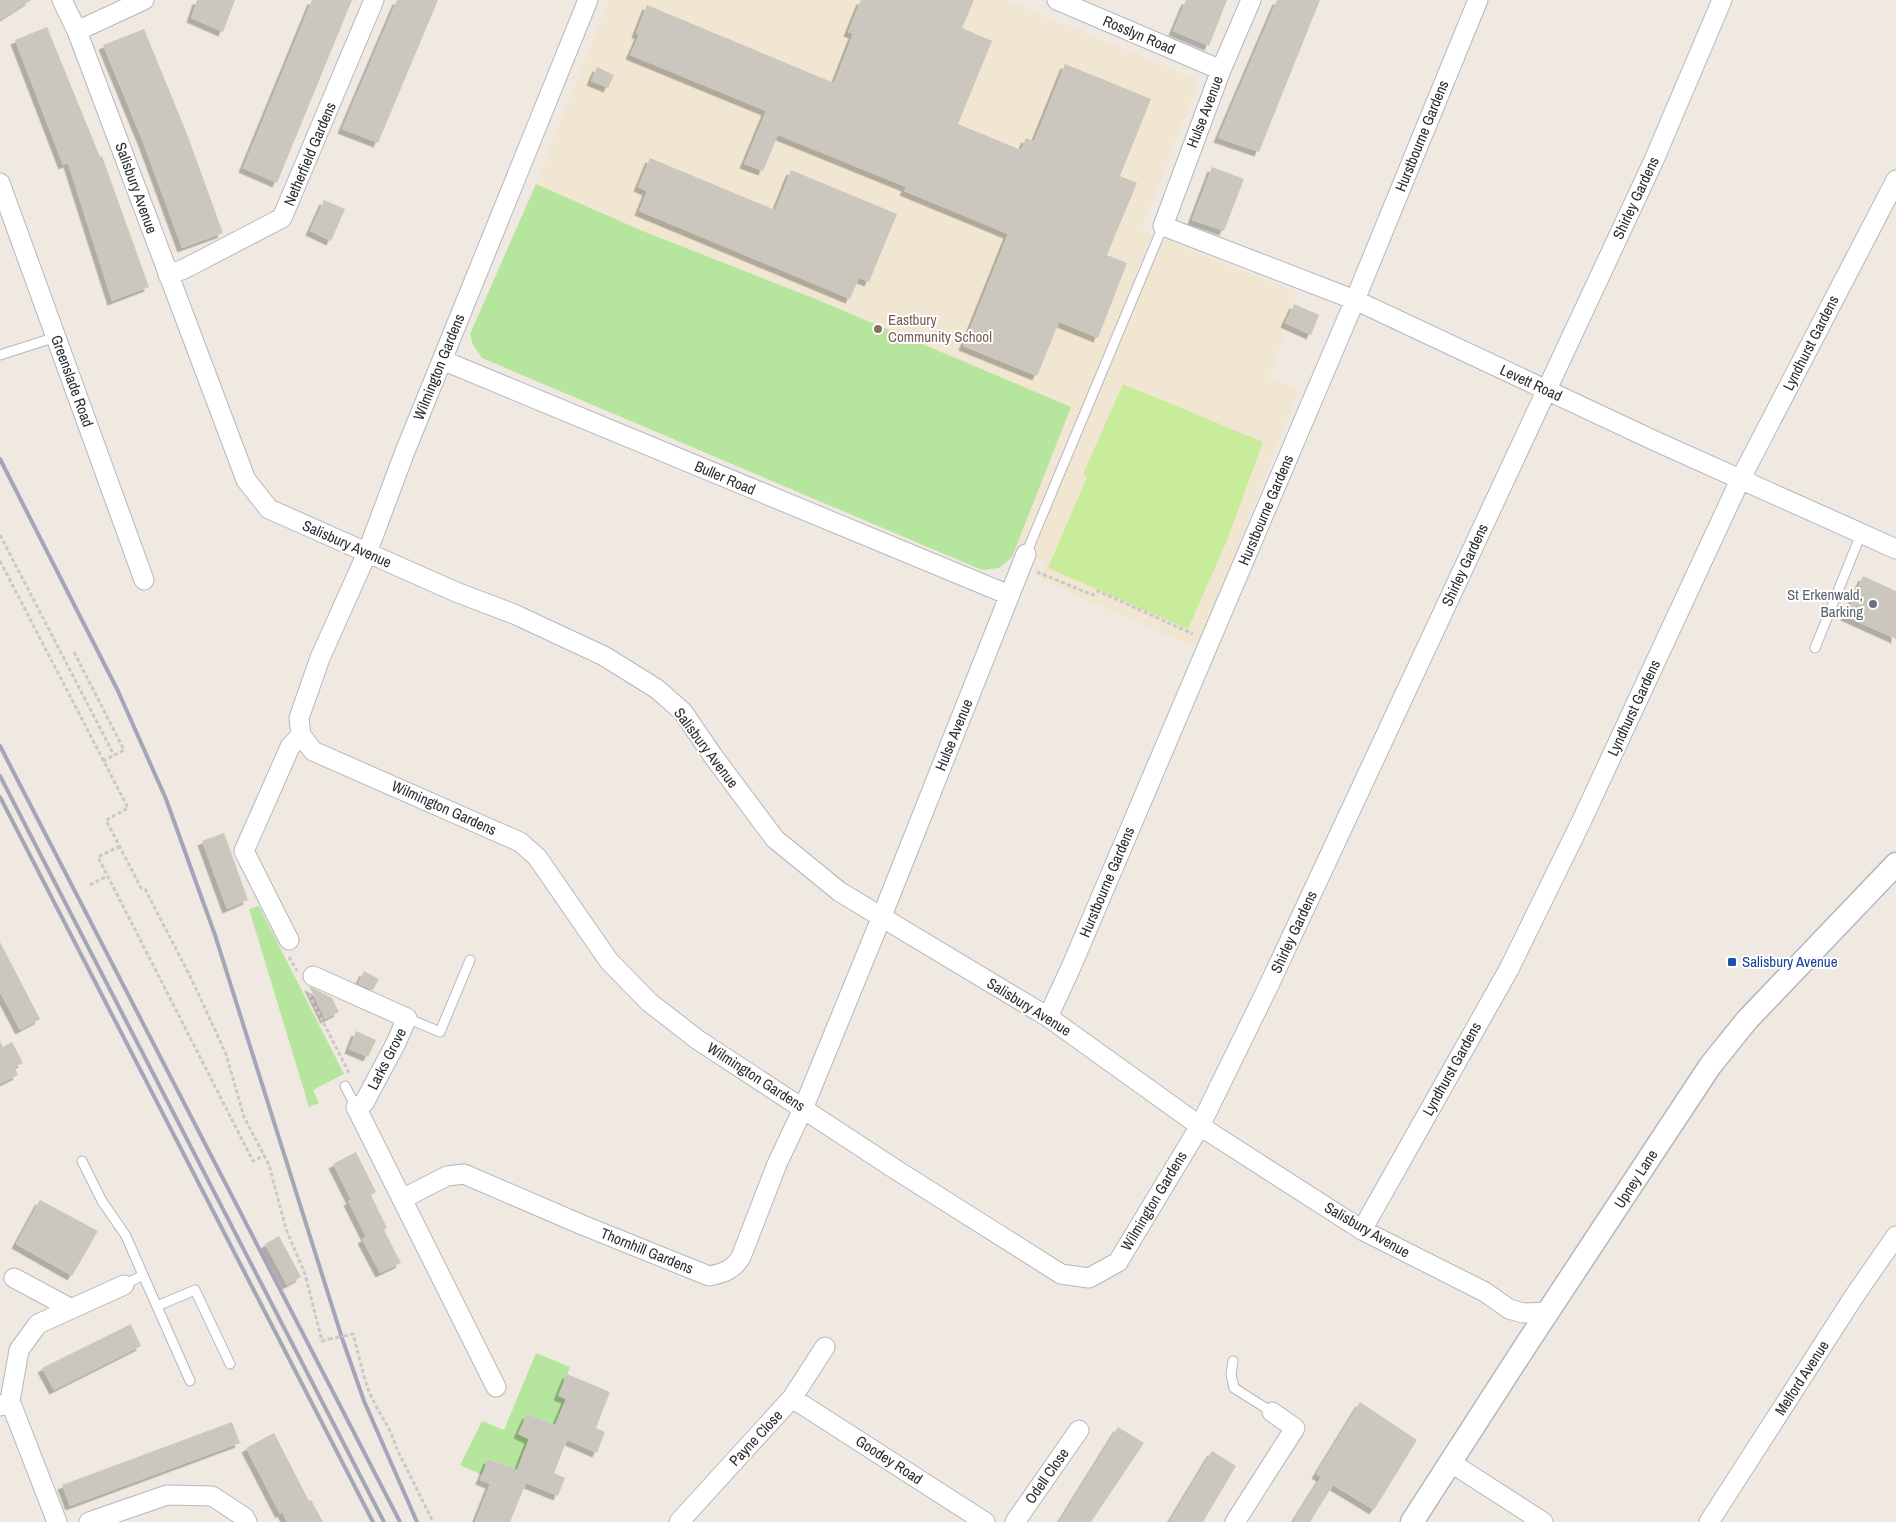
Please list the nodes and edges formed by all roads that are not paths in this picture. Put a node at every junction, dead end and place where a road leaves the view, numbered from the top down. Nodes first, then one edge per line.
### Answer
1 (62, 0) edge
2 (144, 0) edge
3 (374, 0) edge
4 (588, 0) edge
5 (1057, 0) edge
6 (1251, 0) edge
7 (1478, 0) edge
8 (1722, 0) edge
9 (77, 31) junction
10 (1221, 70) junction
11 (1896, 180) edge
12 (0, 183) edge
13 (1163, 226) junction
14 (168, 275) junction
15 (1355, 300) junction
16 (56, 337) junction
17 (0, 355) edge
18 (442, 360) junction
19 (1546, 391) junction
20 (1740, 480) junction
21 (1860, 534) junction
22 (1896, 549) edge
23 (367, 553) junction
24 (1024, 560) joint
25 (144, 580) dead end
26 (1009, 596) junction
27 (1815, 648) dead end
28 (300, 736) junction
29 (1896, 864) edge
30 (882, 916) junction
31 (289, 940) dead end
32 (470, 960) dead end
33 (313, 976) dead end
34 (1048, 1017) junction
35 (407, 1018) junction
36 (345, 1086) dead end
37 (356, 1107) junction
38 (804, 1109) junction
39 (1200, 1126) junction
40 (82, 1161) dead end
41 (402, 1199) junction
42 (1362, 1230) junction
43 (1896, 1236) edge
44 (143, 1275) junction
45 (14, 1278) dead end
46 (124, 1285) joint
47 (157, 1306) junction
48 (70, 1308) junction
49 (1548, 1312) junction
50 (825, 1347) dead end
51 (1233, 1361) dead end
52 (230, 1364) dead end
53 (190, 1381) dead end
54 (496, 1387) dead end
55 (792, 1398) junction
56 (5, 1403) edge
57 (1272, 1412) joint
58 (1078, 1430) dead end
59 (1450, 1462) junction
60 (56, 1522) edge
61 (89, 1522) edge
62 (247, 1522) edge
63 (679, 1522) edge
64 (985, 1522) edge
65 (1015, 1522) edge
66 (1235, 1522) edge
67 (1412, 1522) edge
68 (1543, 1522) edge
69 (1709, 1522) edge

1 - 9 street, Salisbury Avenue
2 - 9 street
3 - 14 street, Netherfield Gardens
4 - 18 street, Wilmington Gardens
5 - 10 street, Rosslyn Road
6 - 10 street, Hulse Avenue
7 - 15 street, Hurstbourne Gardens
8 - 19 street, Shirley Gardens
9 - 14 street, Salisbury Avenue
10 - 13 street, Hulse Avenue
11 - 20 street, Lyndhurst Gardens
12 - 16 street, Greenslade Road
13 - 15 street, Levett Road
13 - 24 lane
14 - 23 street, Salisbury Avenue
15 - 19 street, Levett Road
15 - 34 street, Hurstbourne Gardens
16 - 17 lane
16 - 25 street, Greenslade Road
18 - 23 street, Wilmington Gardens
18 - 26 street, Buller Road
19 - 20 street, Levett Road
19 - 39 street, Shirley Gardens
20 - 21 street, Levett Road
20 - 42 street, Lyndhurst Gardens
21 - 22 street, Levett Road
21 - 27 lane
23 - 28 street, Wilmington Gardens
23 - 30 street, Salisbury Avenue
24 - 26 street, Hulse Avenue
26 - 30 street, Hulse Avenue
28 - 31 street
28 - 38 street, Wilmington Gardens
29 - 49 street, Upney Lane
30 - 34 street, Salisbury Avenue
30 - 38 street, Thornhill Gardens
32 - 35 lane
33 - 35 street, Larks Grove
34 - 39 street, Salisbury Avenue
35 - 37 street, Larks Grove
36 - 37 lane
37 - 41 street
38 - 39 street, Wilmington Gardens
38 - 41 street, Thornhill Gardens
39 - 42 street, Salisbury Avenue
40 - 44 lane
41 - 54 street
42 - 49 street, Salisbury Avenue
43 - 69 street, Melford Avenue
44 - 46 lane
44 - 47 lane
45 - 48 street
46 - 48 street
47 - 52 lane
47 - 53 lane
48 - 56 street
49 - 59 street, Upney Lane
50 - 55 street, Payne Close
51 - 57 lane
55 - 63 street, Payne Close
55 - 64 street, Goodey Road
56 - 60 street
57 - 66 street
58 - 65 street, Odell Close
59 - 67 street, Upney Lane
59 - 68 street
61 - 62 street

